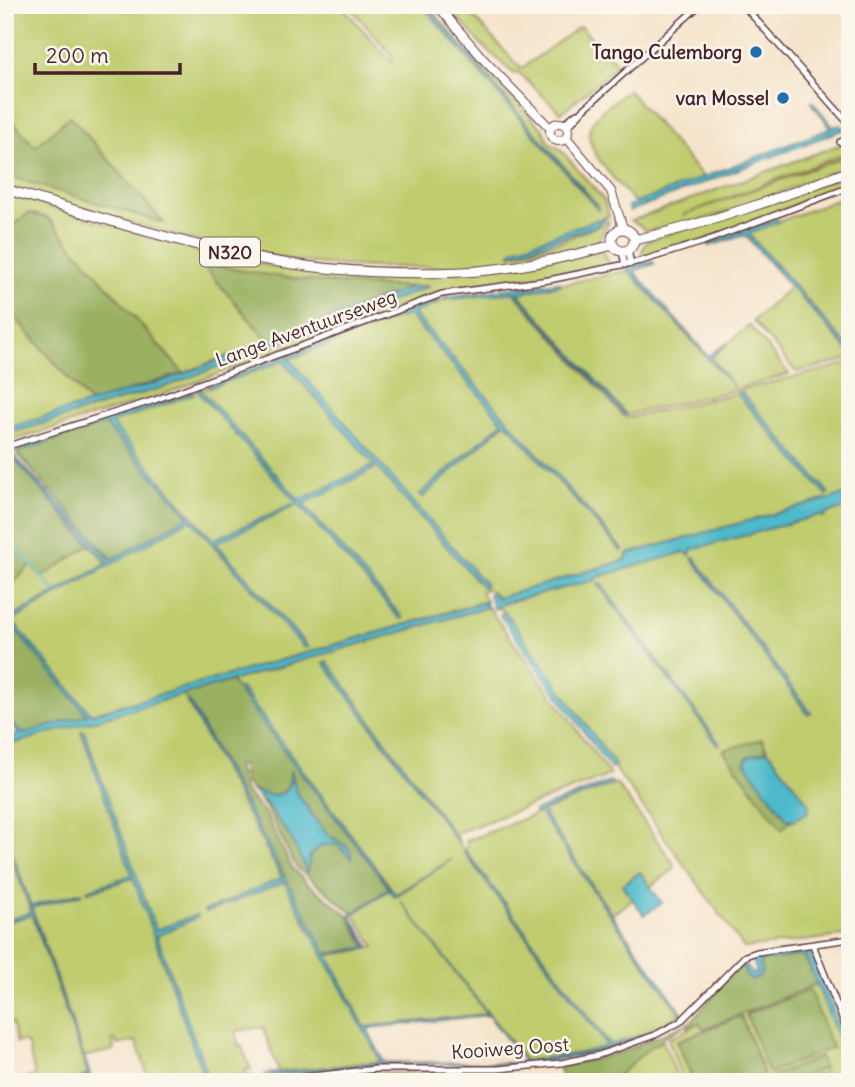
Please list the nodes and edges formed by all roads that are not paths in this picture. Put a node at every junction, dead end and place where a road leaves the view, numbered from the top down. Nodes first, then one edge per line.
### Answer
1 (440, 5) edge
2 (699, 5) edge
3 (743, 5) edge
4 (850, 125) edge
5 (560, 130) junction
6 (850, 138) edge
7 (840, 142) dead end
8 (850, 171) edge
9 (850, 187) edge
10 (5, 190) edge
11 (620, 229) junction
12 (633, 237) junction
13 (612, 242) junction
14 (625, 250) junction
15 (628, 265) junction
16 (5, 447) edge
17 (850, 939) edge
18 (813, 945) junction
19 (850, 1038) edge
20 (258, 1082) edge

1 - 5 street
2 - 5 street
3 - 4 street
5 - 11 street
6 - 7 street
8 - 12 main road
9 - 15 street, Lange Aventuurseweg
10 - 13 main road, N320
11 - 12 main road
11 - 13 main road
12 - 14 main road
13 - 14 main road
14 - 15 street
15 - 16 street, Lange Aventuurseweg
17 - 18 street, Kooiweg Oost
18 - 19 street
18 - 20 street, Kooiweg Oost

